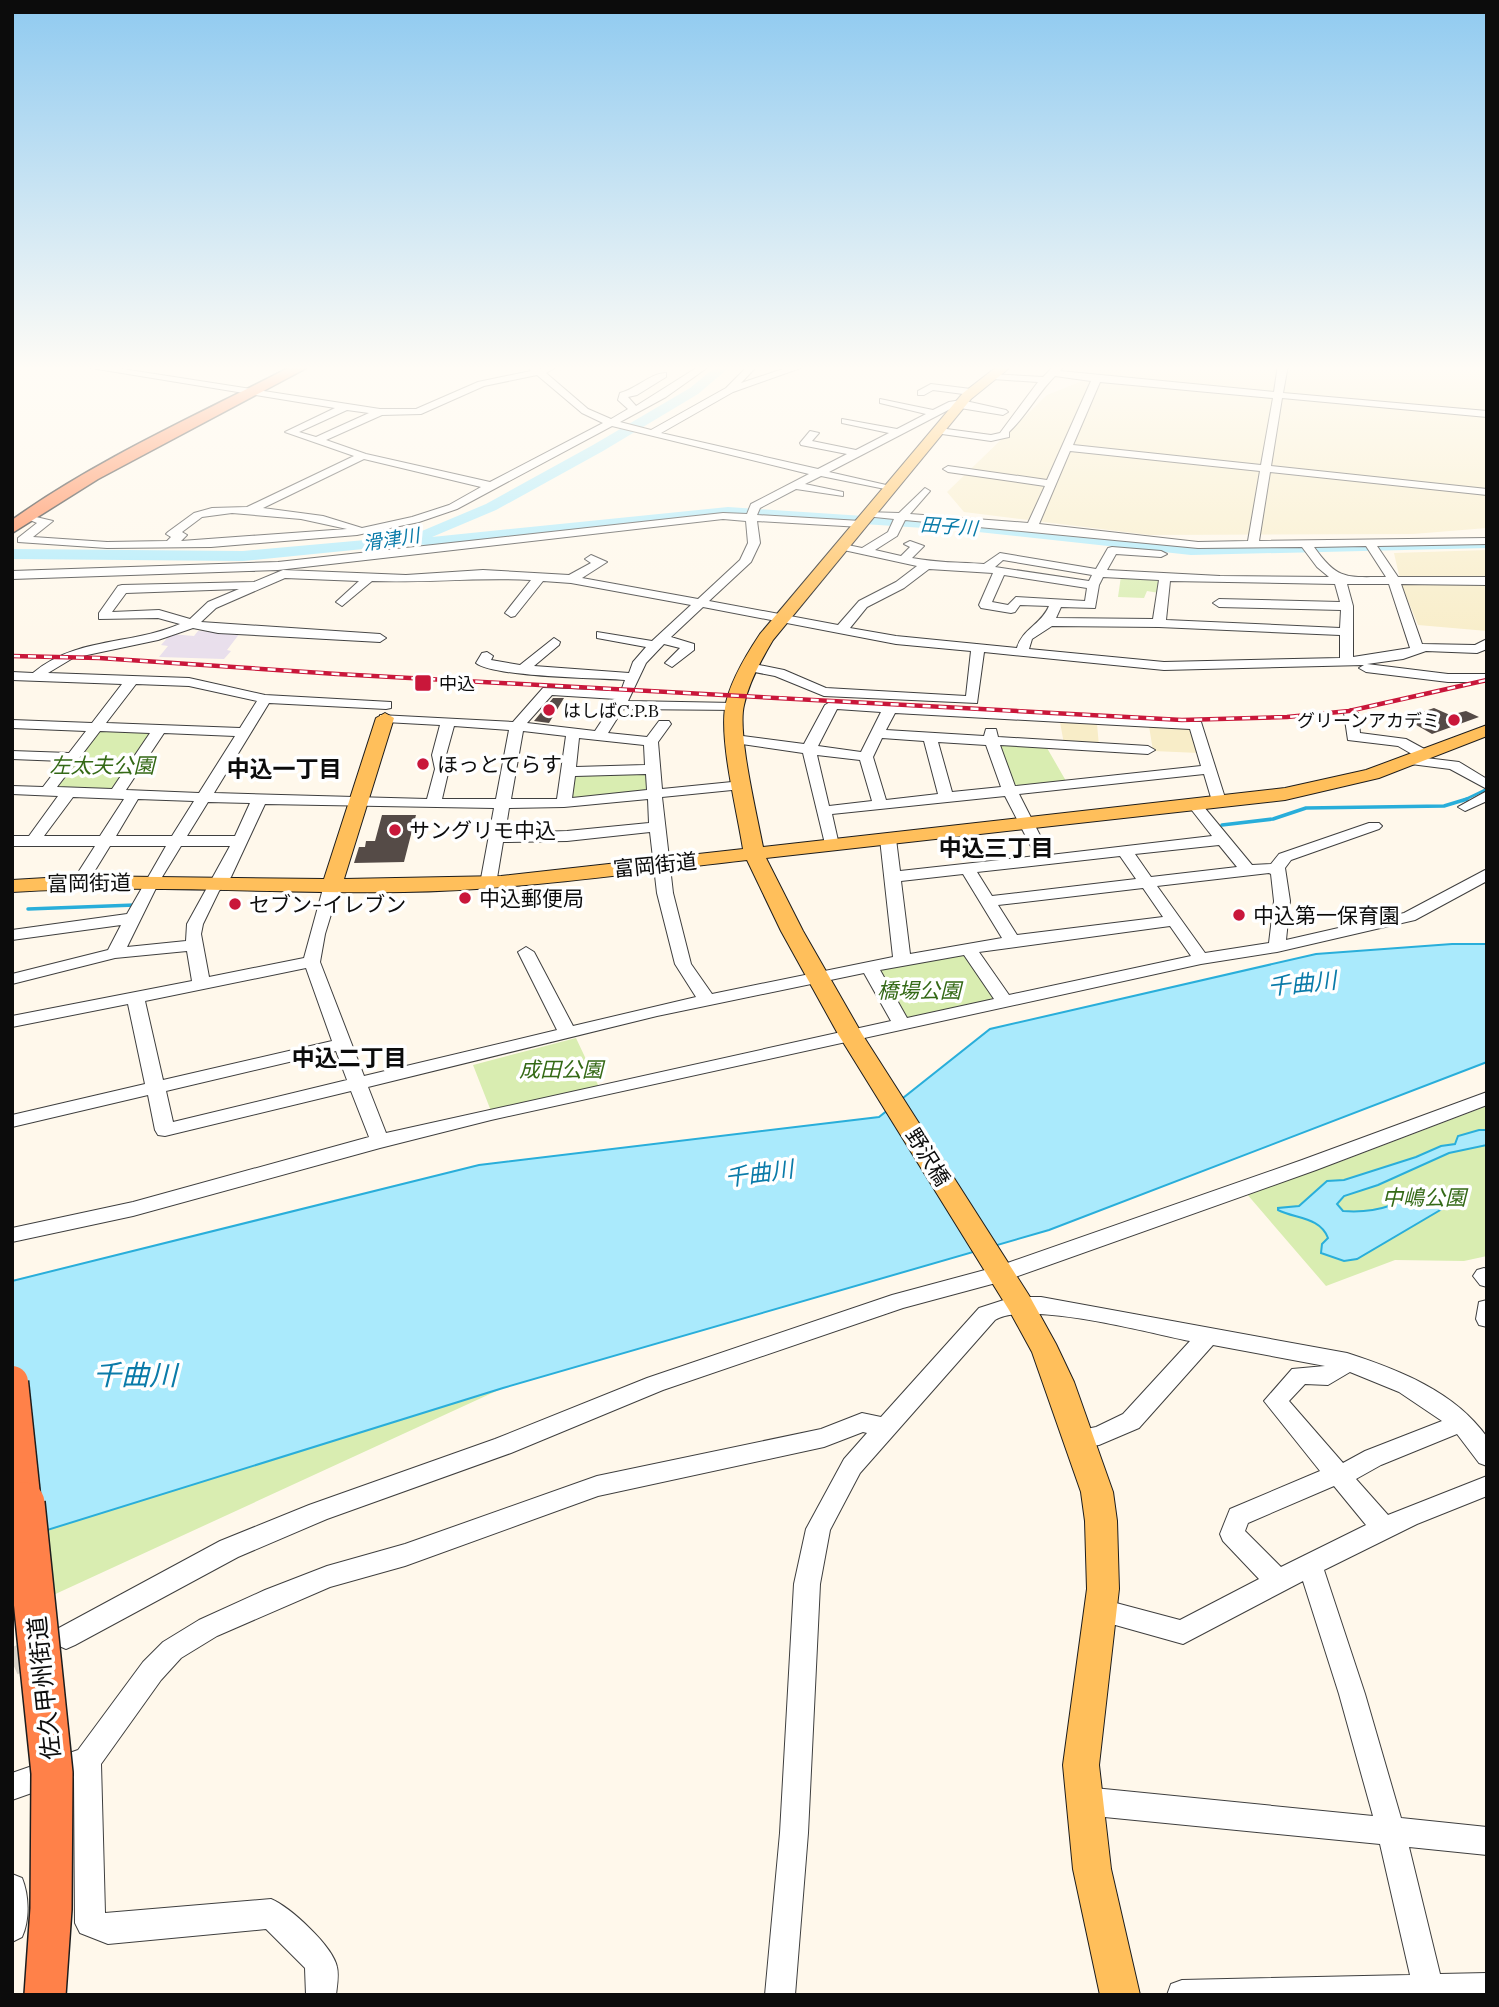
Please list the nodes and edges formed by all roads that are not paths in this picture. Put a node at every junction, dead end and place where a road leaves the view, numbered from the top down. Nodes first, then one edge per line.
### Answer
1 (125, 459) edge
2 (357, 459) edge
3 (374, 459) edge
4 (542, 459) edge
5 (756, 459) edge
6 (846, 459) edge
7 (916, 459) edge
8 (1063, 459) edge
9 (1169, 459) edge
10 (1268, 459) edge
11 (948, 469) dead end
12 (1266, 469) junction
13 (817, 473) junction
14 (1052, 484) junction
15 (491, 486) junction
16 (796, 486) junction
17 (891, 489) junction
18 (925, 491) dead end
19 (1487, 492) edge
20 (838, 494) dead end
21 (249, 510) junction
22 (752, 513) junction
23 (865, 519) junction
24 (36, 520) dead end
25 (900, 520) junction
26 (1032, 527) junction
27 (12, 528) edge
28 (361, 530) junction
29 (287, 539) junction
30 (1487, 541) edge
31 (910, 544) dead end
32 (167, 545) junction
33 (1253, 545) junction
34 (1372, 546) junction
35 (843, 547) junction
36 (1311, 549) junction
37 (865, 551) junction
38 (905, 558) junction
39 (601, 562) dead end
40 (925, 566) junction
41 (285, 568) junction
42 (987, 568) junction
43 (1000, 570) junction
44 (75, 572) junction
45 (1099, 573) junction
46 (306, 575) junction
47 (12, 576) edge
48 (541, 576) junction
49 (1165, 577) junction
50 (369, 578) junction
51 (571, 579) junction
52 (1220, 580) junction
53 (1339, 580) junction
54 (1394, 580) junction
55 (1487, 581) edge
56 (12, 583) edge
57 (1093, 585) junction
58 (259, 586) junction
59 (293, 586) dead end
60 (172, 587) junction
61 (342, 602) dead end
62 (701, 602) junction
63 (1056, 603) junction
64 (1219, 603) junction
65 (1348, 606) junction
66 (159, 614) junction
67 (511, 614) dead end
68 (783, 619) junction
69 (1048, 623) junction
70 (1159, 623) junction
71 (192, 624) junction
72 (1217, 628) junction
73 (841, 630) junction
74 (1348, 632) junction
75 (601, 635) dead end
76 (380, 638) dead end
77 (554, 642) dead end
78 (658, 642) junction
79 (1487, 643) edge
80 (978, 649) junction
81 (1417, 649) junction
82 (1022, 653) junction
83 (487, 656) dead end
84 (1346, 662) junction
85 (672, 663) dead end
86 (749, 667) junction
87 (523, 669) junction
88 (12, 676) edge
89 (36, 677) junction
90 (633, 677) junction
91 (1487, 678) edge
92 (132, 680) junction
93 (930, 697) junction
94 (265, 699) junction
95 (622, 700) junction
96 (734, 707) junction
97 (890, 709) junction
98 (920, 711) junction
99 (385, 712) junction
100 (1351, 713) dead end
101 (991, 715) junction
102 (448, 721) junction
103 (1143, 723) junction
104 (12, 724) edge
105 (664, 724) dead end
106 (517, 726) junction
107 (95, 727) junction
108 (160, 729) junction
109 (1487, 730) edge
110 (244, 732) junction
111 (573, 733) junction
112 (878, 734) junction
113 (599, 736) junction
114 (930, 738) junction
115 (735, 739) junction
116 (991, 740) junction
117 (651, 742) junction
118 (809, 748) junction
119 (1148, 750) junction
120 (12, 755) edge
121 (72, 757) junction
122 (866, 757) junction
123 (1416, 757) junction
124 (652, 769) junction
125 (1209, 769) junction
126 (568, 772) junction
127 (1153, 774) junction
128 (742, 785) junction
129 (1487, 785) edge
130 (12, 790) edge
131 (1009, 790) junction
132 (47, 792) junction
133 (68, 793) junction
134 (654, 793) junction
135 (116, 794) junction
136 (134, 794) junction
137 (1487, 795) edge
138 (204, 797) junction
139 (946, 797) junction
140 (260, 799) junction
141 (1219, 801) junction
142 (356, 803) junction
143 (564, 803) junction
144 (433, 804) junction
145 (502, 804) junction
146 (880, 804) junction
147 (1194, 804) junction
148 (1465, 807) dead end
149 (822, 811) junction
150 (1026, 823) junction
151 (1374, 826) dead end
152 (658, 827) junction
153 (495, 838) junction
154 (888, 839) junction
155 (34, 840) junction
156 (104, 840) junction
157 (1222, 840) junction
158 (12, 841) edge
159 (176, 841) junction
160 (239, 841) junction
161 (831, 845) junction
162 (1124, 850) junction
163 (754, 854) junction
164 (1045, 859) junction
165 (660, 864) junction
166 (968, 868) junction
167 (1276, 869) junction
168 (1247, 870) junction
169 (1487, 874) edge
170 (892, 877) junction
171 (80, 882) junction
172 (150, 882) junction
173 (216, 883) junction
174 (1147, 883) junction
175 (488, 884) junction
176 (332, 885) junction
177 (12, 886) edge
178 (988, 901) junction
179 (134, 918) junction
180 (1174, 921) junction
181 (12, 935) edge
182 (1012, 941) junction
183 (194, 945) junction
184 (1276, 947) junction
185 (968, 949) junction
186 (526, 952) dead end
187 (115, 953) junction
188 (1201, 959) junction
189 (902, 960) junction
190 (312, 962) junction
191 (869, 966) junction
192 (818, 976) junction
193 (12, 979) edge
194 (201, 983) junction
195 (135, 997) junction
196 (707, 1000) junction
197 (1005, 1002) junction
198 (12, 1021) edge
199 (901, 1023) junction
200 (568, 1034) junction
201 (853, 1037) junction
202 (341, 1044) junction
203 (356, 1084) junction
204 (154, 1088) junction
205 (1487, 1098) edge
206 (12, 1121) edge
207 (380, 1141) junction
208 (12, 1235) edge
209 (1000, 1274) junction
210 (1020, 1304) junction
211 (1487, 1308) edge
212 (1487, 1319) edge
213 (1208, 1336) junction
214 (1347, 1362) junction
215 (12, 1382) edge
216 (886, 1428) junction
217 (1080, 1439) junction
218 (1478, 1439) edge
219 (1340, 1476) junction
220 (1487, 1486) edge
221 (1384, 1528) junction
222 (1310, 1565) junction
223 (1278, 1581) junction
224 (1101, 1610) junction
225 (66, 1637) dead end
226 (88, 1760) junction
227 (12, 1787) edge
228 (1084, 1801) junction
229 (1391, 1831) junction
230 (1487, 1841) edge
231 (12, 1888) edge
232 (12, 1927) edge
233 (1487, 1988) edge
234 (1430, 1993) edge
235 (1311, 1994) edge
236 (45, 1995) edge
237 (321, 1995) edge
238 (780, 1995) edge
239 (1120, 1995) edge
240 (1182, 1995) edge

1 - 27 highway
2 - 21 street
3 - 15 street
4 - 15 street
5 - 13 street
6 - 13 street
7 - 17 main road
8 - 14 street
9 - 12 street
10 - 12 street
11 - 14 street
12 - 19 street
12 - 33 street
13 - 16 street
13 - 17 street
14 - 26 street
15 - 28 street
16 - 20 street
16 - 22 street
17 - 23 main road
18 - 25 street
21 - 28 street
21 - 32 street
22 - 23 street
22 - 41 street
22 - 62 street
23 - 25 street
23 - 35 main road
24 - 32 street
25 - 26 street
25 - 37 street
26 - 33 street
28 - 29 street
29 - 32 street
29 - 41 street
30 - 34 street
31 - 38 street
33 - 36 street
34 - 36 street
34 - 54 street
35 - 37 street
35 - 68 main road
36 - 45 street
36 - 53 street
37 - 38 street
38 - 40 street
39 - 51 street
40 - 42 street
40 - 73 street
41 - 44 street
41 - 46 street
41 - 58 street
42 - 43 street
42 - 45 street
43 - 57 street
43 - 63 street
44 - 47 street
44 - 56 street
45 - 49 street
45 - 57 street
46 - 50 street
46 - 59 street
48 - 50 street
48 - 51 street
48 - 67 street
49 - 52 street
49 - 70 street
50 - 61 street
51 - 62 street
52 - 53 street
52 - 64 street
53 - 54 street
53 - 65 street
54 - 55 street
54 - 81 street
57 - 63 street
58 - 60 street
58 - 71 street
60 - 66 street
60 - 66 street
62 - 68 street
62 - 78 street
63 - 69 street
64 - 65 street
64 - 72 street
65 - 74 street
66 - 71 street
68 - 73 street
68 - 86 main road
69 - 70 street
69 - 82 street
70 - 72 street
71 - 76 street
71 - 89 street
72 - 74 street
73 - 80 street
74 - 84 street
75 - 78 street
77 - 87 street
78 - 85 street
78 - 90 street
79 - 81 street
80 - 82 street
80 - 93 street
81 - 84 street
82 - 84 street
83 - 87 street
84 - 91 street
86 - 93 street
86 - 96 main road
87 - 90 street
88 - 89 street
89 - 92 street
90 - 95 street
92 - 94 street
92 - 107 street
93 - 98 street
94 - 99 street
94 - 110 street
95 - 96 street
95 - 106 street
95 - 113 street
96 - 115 main road
97 - 98 street
97 - 112 street
97 - 118 street
98 - 101 street
99 - 102 street
99 - 142 main road
100 - 123 street
101 - 103 street
101 - 116 street
102 - 106 street
102 - 144 street
103 - 119 street
103 - 125 street
104 - 107 street
105 - 117 street
106 - 111 street
106 - 145 street
107 - 108 street
107 - 121 street
108 - 110 street
108 - 135 street
109 - 123 main road, 富岡街道
110 - 138 street
111 - 113 street
111 - 126 street
112 - 114 street
112 - 122 street
113 - 117 street
114 - 116 street
114 - 139 street
115 - 118 street
115 - 128 main road
116 - 119 street
116 - 131 street
117 - 124 street
118 - 122 street
118 - 149 street
119 - 127 street
120 - 121 street
121 - 132 street
122 - 146 street
123 - 129 street
123 - 141 main road, 富岡街道
124 - 126 street
124 - 134 street
125 - 127 street
125 - 141 street
126 - 143 street
127 - 131 street
128 - 134 street
128 - 163 main road
130 - 132 street
131 - 139 street
131 - 150 street
132 - 133 street
133 - 135 street
133 - 155 street
134 - 143 street
134 - 152 street
135 - 136 street
136 - 138 street
136 - 156 street
137 - 148 street
138 - 140 street
138 - 159 street
139 - 146 street
140 - 142 street
140 - 160 street
141 - 147 main road, 富岡街道
142 - 144 street
142 - 176 main road
143 - 145 street
144 - 145 street
145 - 153 street
146 - 149 street
147 - 150 main road, 富岡街道
147 - 157 street
149 - 161 street
150 - 154 main road, 富岡街道
150 - 164 street
151 - 167 street
152 - 153 street
152 - 165 street
153 - 175 street
154 - 161 main road, 富岡街道
154 - 170 street
155 - 156 street
155 - 158 street
156 - 159 street
156 - 171 street
157 - 162 street
157 - 168 street
159 - 160 street
159 - 172 street
160 - 173 street
161 - 163 main road, 富岡街道
162 - 164 street
162 - 174 street
163 - 165 main road, 富岡街道
163 - 192 main road, 野沢橋
164 - 166 street
165 - 175 main road, 富岡街道
165 - 196 street
166 - 170 street
166 - 178 street
167 - 168 street
167 - 184 street
168 - 174 street
169 - 184 street
170 - 189 street
171 - 172 main road, 富岡街道
171 - 177 main road, 富岡街道
172 - 173 main road, 富岡街道
172 - 179 street
173 - 176 main road, 富岡街道
173 - 183 street
174 - 178 street
174 - 180 street
175 - 176 main road, 富岡街道
176 - 190 street
178 - 182 street
179 - 181 street
179 - 187 street
180 - 182 street
180 - 188 street
182 - 185 street
183 - 187 street
183 - 194 street
184 - 188 street
185 - 189 street
185 - 197 street
186 - 200 street
187 - 193 street
188 - 197 street
189 - 191 street
190 - 194 street
190 - 202 street
191 - 192 street
191 - 199 street
192 - 196 street
192 - 201 main road, 野沢橋
194 - 195 street
195 - 198 street
195 - 204 street
196 - 200 street
197 - 199 street
199 - 201 street
200 - 203 street
201 - 207 street
201 - 209 main road, 野沢橋
202 - 203 street
202 - 204 street
203 - 204 street
203 - 207 street
204 - 206 street
205 - 209 street
207 - 208 street
209 - 210 main road
209 - 225 street
210 - 213 street
210 - 216 street
210 - 217 main road
211 - 212 street
213 - 214 street
213 - 217 street
214 - 218 street
214 - 219 street
215 - 236 highway, 佐久甲州街道, bridge
216 - 226 street
216 - 238 street
217 - 224 main road
218 - 219 street
219 - 221 street
219 - 223 street
220 - 221 street
221 - 222 street
222 - 223 street
222 - 229 street
223 - 224 street
224 - 228 main road
226 - 227 street
226 - 237 street
228 - 229 street
228 - 239 main road
229 - 230 street
229 - 234 street
231 - 232 street
233 - 234 street
234 - 235 street
235 - 240 street

